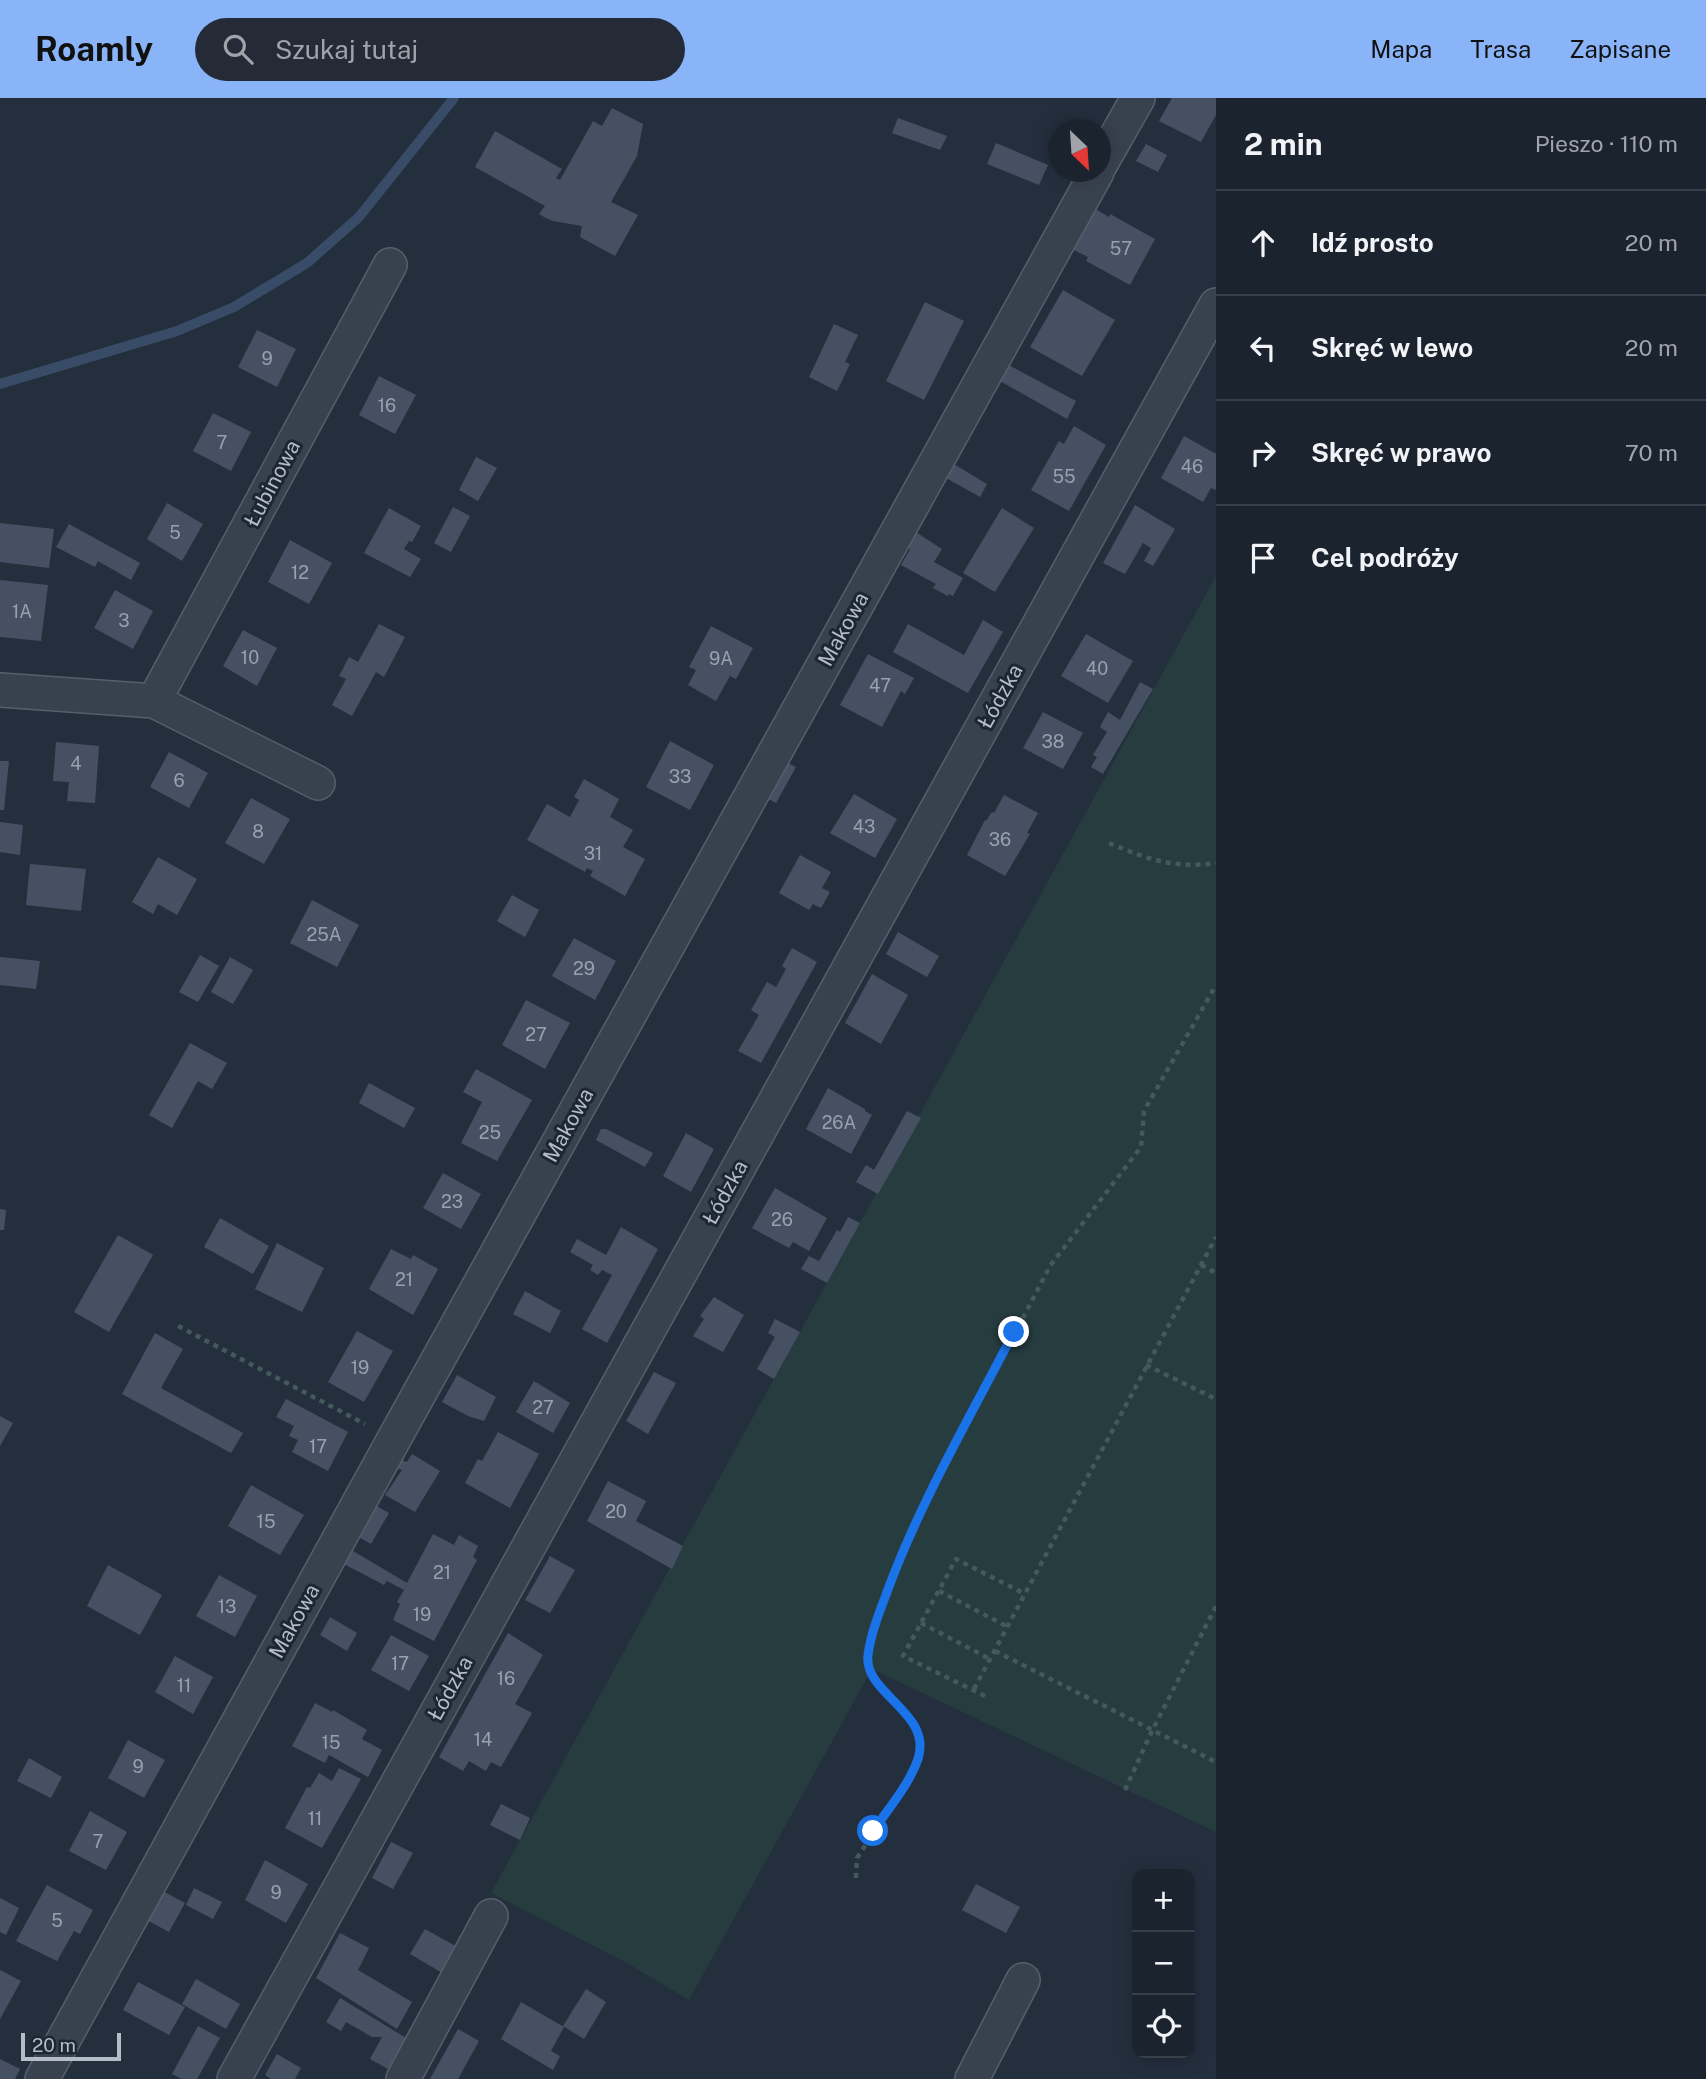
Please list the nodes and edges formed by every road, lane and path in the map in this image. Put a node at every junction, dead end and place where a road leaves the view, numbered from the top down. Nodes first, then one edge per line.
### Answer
1 (1138, 98) edge
2 (1111, 147) edge
3 (1091, 182) edge
4 (390, 265) dead end
5 (1216, 305) edge
6 (0, 690) edge
7 (155, 701) junction
8 (318, 783) dead end
9 (1109, 843) dead end
10 (1216, 863) edge
11 (1216, 985) edge
12 (1216, 1237) edge
13 (1201, 1265) junction
14 (1216, 1273) edge
15 (178, 1326) dead end
16 (1146, 1365) junction
17 (1216, 1399) edge
18 (394, 1439) junction
19 (939, 1591) junction
20 (1025, 1594) junction
21 (1216, 1606) edge
22 (921, 1623) junction
23 (1007, 1627) junction
24 (995, 1651) junction
25 (990, 1659) junction
26 (974, 1689) junction
27 (985, 1696) dead end
28 (1152, 1731) junction
29 (1216, 1762) edge
30 (1125, 1790) dead end
31 (856, 1878) dead end
32 (491, 1916) dead end
33 (1023, 1980) dead end
34 (42, 2079) edge
35 (234, 2079) edge
36 (403, 2079) edge
37 (972, 2079) edge

1 - 2 street
3 - 18 street, Makowa
4 - 7 street, Łubinowa
5 - 35 street, Łódzka
6 - 7 street
7 - 8 street
9 - 10 path
11 - 31 path
12 - 13 path
13 - 14 path
13 - 16 path
15 - 18 path
16 - 17 path
16 - 20 path
18 - 34 street, Makowa
19 - 20 path
19 - 22 path
19 - 23 path
20 - 23 path
21 - 28 path
22 - 25 path
22 - 26 path
23 - 24 path
24 - 25 path
24 - 28 path
25 - 26 path
26 - 27 path
28 - 29 path
28 - 30 path
32 - 36 street
33 - 37 street

